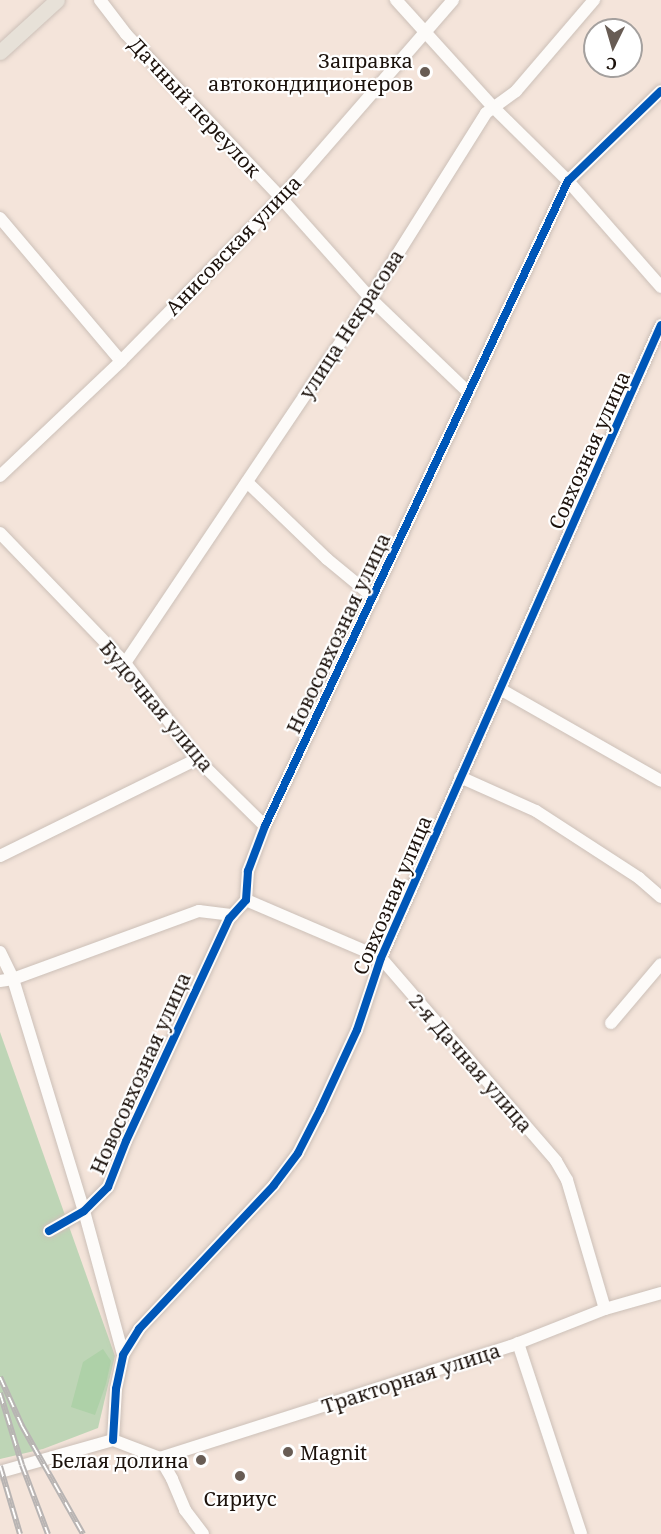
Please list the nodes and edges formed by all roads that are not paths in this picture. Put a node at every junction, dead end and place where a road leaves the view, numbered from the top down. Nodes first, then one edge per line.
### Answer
1 (57, 0) edge
2 (100, 0) edge
3 (396, 0) edge
4 (453, 0) edge
5 (594, 0) edge
6 (426, 31) junction
7 (0, 52) edge
8 (661, 91) edge
9 (492, 106) junction
10 (568, 181) junction
11 (281, 198) junction
12 (0, 218) edge
13 (660, 282) edge
14 (370, 298) junction
15 (661, 325) edge
16 (657, 348) edge
17 (121, 361) junction
18 (469, 393) junction
19 (0, 476) edge
20 (247, 482) junction
21 (0, 533) edge
22 (373, 597) junction
23 (125, 663) junction
24 (500, 689) junction
25 (197, 759) junction
26 (460, 777) junction
27 (661, 781) edge
28 (265, 826) junction
29 (0, 856) edge
30 (661, 897) edge
31 (246, 900) junction
32 (232, 915) junction
33 (0, 952) edge
34 (381, 958) junction
35 (661, 964) edge
36 (6, 980) edge
37 (611, 1023) dead end
38 (84, 1211) junction
39 (49, 1231) dead end
40 (661, 1293) edge
41 (605, 1309) junction
42 (518, 1343) junction
43 (123, 1355) junction
44 (113, 1440) junction
45 (160, 1458) junction
46 (0, 1472) edge
47 (202, 1534) edge
48 (580, 1534) edge

1 - 7 main road
2 - 11 street, Дачный переулок
3 - 6 street
4 - 6 street, Анисовская улица
5 - 9 street, улица Некрасова
6 - 9 street
6 - 11 street, Анисовская улица
8 - 10 street, Новосовхозная улица
9 - 10 street
9 - 14 street, улица Некрасова
10 - 13 street
10 - 18 street, Новосовхозная улица
11 - 14 street, Дачный переулок
11 - 17 street, Анисовская улица
12 - 17 street
14 - 18 street, Дачный переулок
14 - 20 street, улица Некрасова
15 - 16 street, Совхозная улица
16 - 24 street, Совхозная улица
17 - 19 street, Анисовская улица
18 - 22 street, Новосовхозная улица
20 - 22 street
20 - 23 street, улица Некрасова
21 - 23 street, Будочная улица
22 - 28 street, Новосовхозная улица
23 - 25 street, Будочная улица
24 - 26 street, Совхозная улица
24 - 27 street
25 - 28 street, Будочная улица
25 - 29 street
26 - 30 street
26 - 34 street, Совхозная улица
28 - 31 street, Новосовхозная улица
31 - 32 street, Новосовхозная улица
31 - 34 street, 2-я Дачная улица
32 - 36 street
32 - 38 street, Новосовхозная улица
33 - 36 street
34 - 41 street, 2-я Дачная улица
34 - 43 street, Совхозная улица
35 - 37 street
36 - 38 street
38 - 39 street, Новосовхозная улица
38 - 43 street
40 - 41 street, Тракторная улица
41 - 42 street, Тракторная улица
42 - 45 street, Тракторная улица
42 - 48 street
43 - 44 street, Совхозная улица
44 - 45 street
44 - 46 street
45 - 47 street

